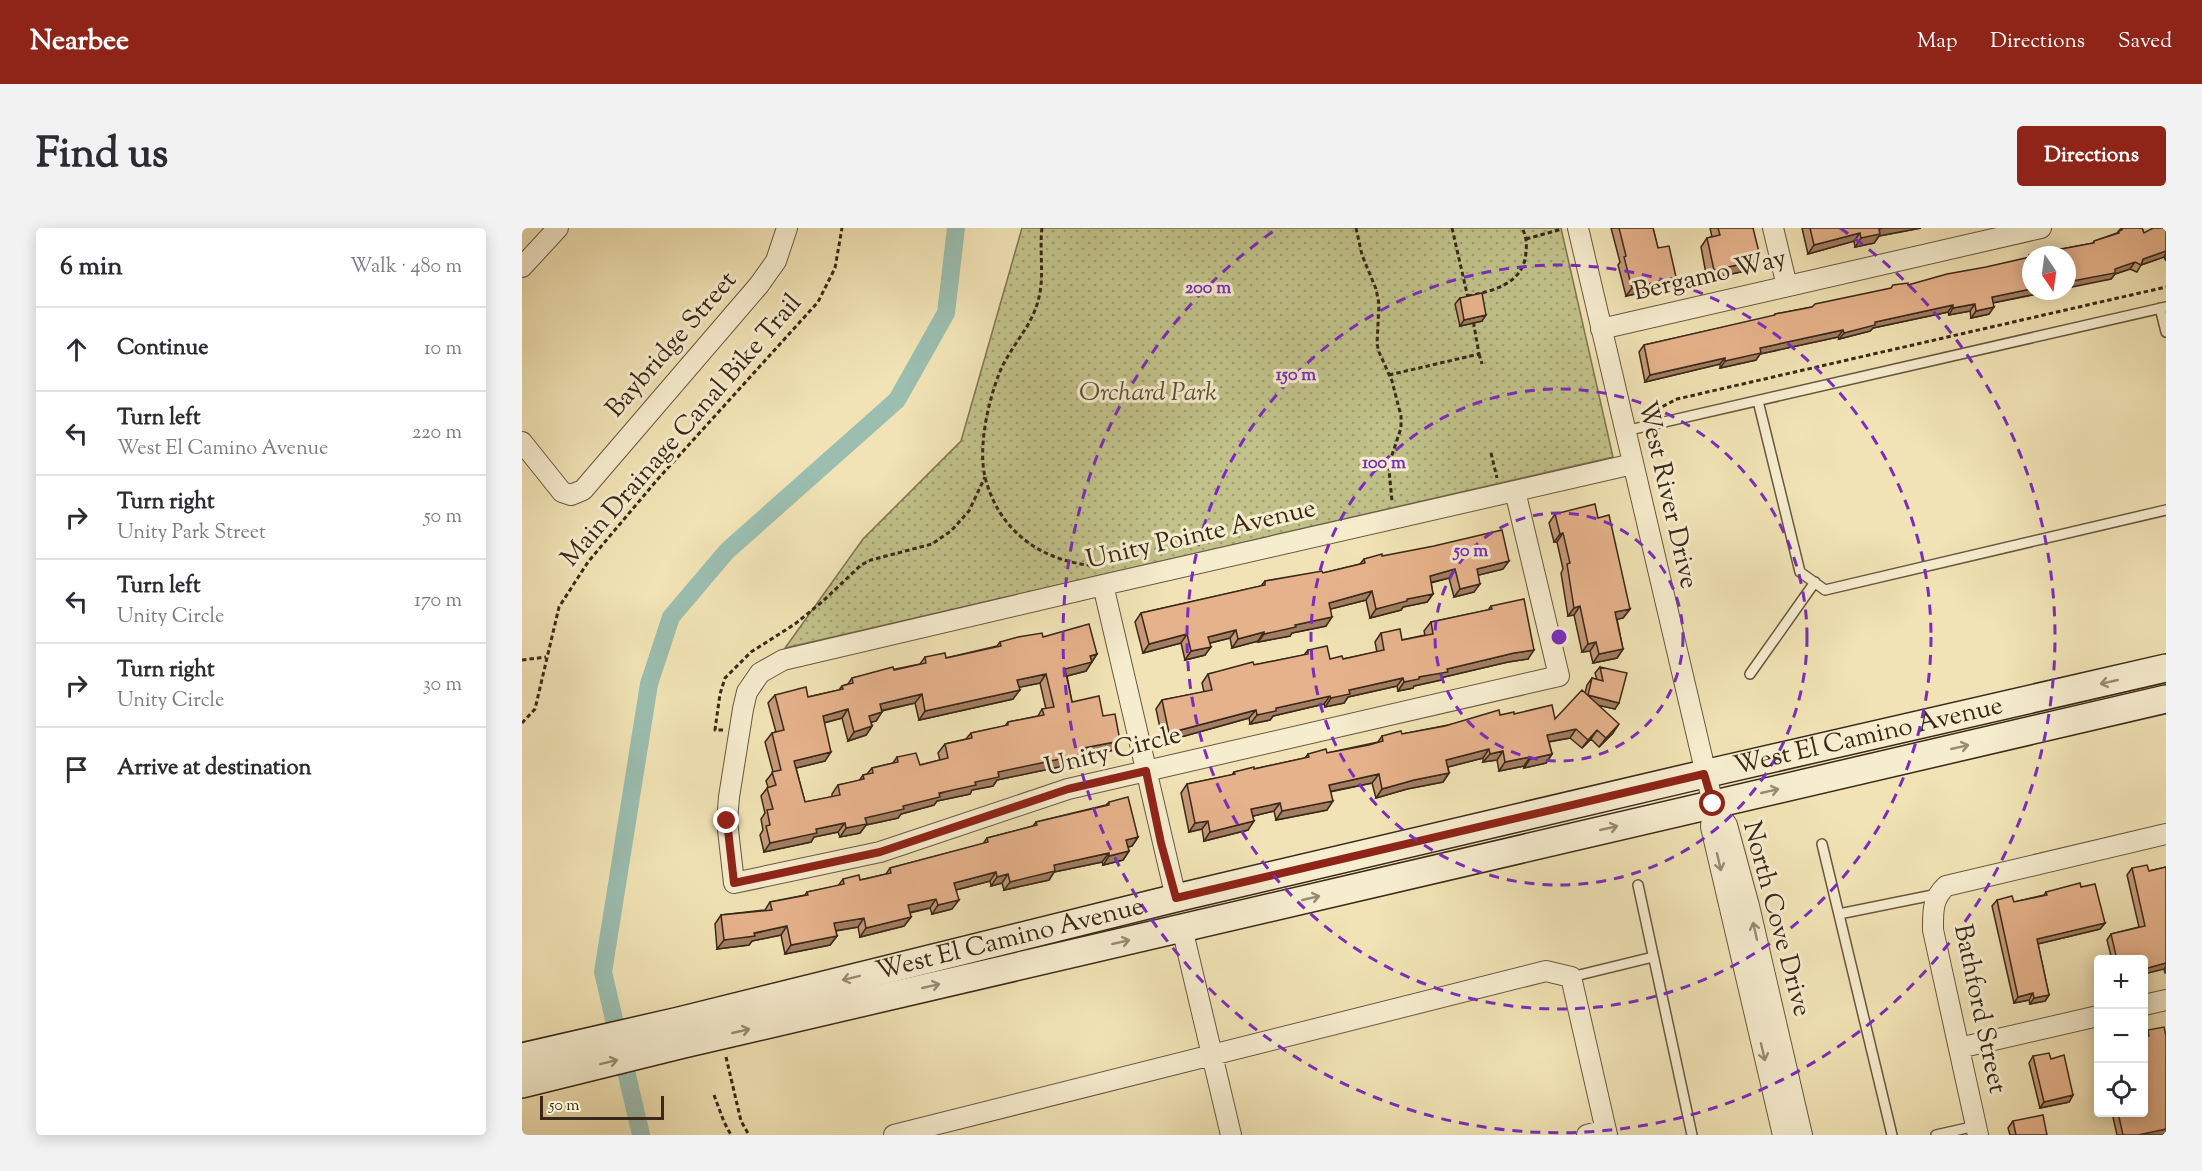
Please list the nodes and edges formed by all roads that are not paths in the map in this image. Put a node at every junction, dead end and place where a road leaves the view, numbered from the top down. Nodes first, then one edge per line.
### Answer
1 (558, 228) edge
2 (787, 228) edge
3 (1578, 228) edge
4 (1773, 228) edge
5 (2041, 228) edge
6 (1976, 235) edge
7 (522, 267) edge
8 (1787, 286) junction
9 (2163, 307) edge
10 (1601, 329) junction
11 (2166, 332) edge
12 (1758, 401) junction
13 (1633, 429) junction
14 (522, 442) edge
15 (1632, 464) junction
16 (1508, 493) junction
17 (2166, 510) edge
18 (1815, 582) junction
19 (1111, 583) junction
20 (783, 660) joint
21 (2166, 668) edge
22 (1750, 674) dead end
23 (2166, 699) edge
24 (1146, 771) junction
25 (1704, 774) junction
26 (1713, 804) junction
27 (2166, 834) edge
28 (1822, 844) dead end
29 (1638, 885) dead end
30 (1938, 894) junction
31 (1176, 898) junction
32 (1839, 914) junction
33 (1182, 928) junction
34 (1653, 957) junction
35 (1572, 977) junction
36 (2166, 1000) edge
37 (2148, 1004) edge
38 (2094, 1017) edge
39 (682, 1032) junction
40 (1959, 1048) junction
41 (1212, 1055) junction
42 (540, 1061) edge
43 (522, 1084) edge
44 (1977, 1131) edge
45 (1607, 1133) edge
46 (894, 1135) edge
47 (1231, 1135) edge
48 (1587, 1135) edge
49 (1692, 1135) edge
50 (1783, 1135) edge
51 (1802, 1135) edge
52 (1892, 1135) edge
53 (1936, 1135) edge

1 - 7 street
2 - 14 street, Baybridge Street
3 - 10 street, West River Drive
4 - 8 street
5 - 6 street, Bergamo Way
6 - 8 street, Bergamo Way
8 - 10 street, Bergamo Way
9 - 11 lane
9 - 12 lane
10 - 13 street, West River Drive
12 - 13 lane
12 - 18 lane
13 - 15 street, West River Drive
15 - 16 street, Unity Pointe Avenue
15 - 25 street, West River Drive
16 - 19 street, Unity Pointe Avenue
16 - 24 street, Unity Circle
17 - 18 lane
18 - 22 lane
19 - 20 street, Unity Pointe Avenue
19 - 24 street
20 - 24 street, Unity Circle
21 -> 25 main road, West El Camino Avenue
26 -> 23 main road, West El Camino Avenue
24 - 31 street
25 - 26 street, West River Drive
25 - 31 main road, West El Camino Avenue
33 -> 26 main road, West El Camino Avenue
26 -> 50 street, North Cove Drive
51 -> 26 street, North Cove Drive
27 - 30 street
28 - 32 lane
29 - 34 lane
30 - 32 lane
30 - 40 street, Bathford Street
31 -> 39 main road, West El Camino Avenue
32 - 52 lane
39 -> 33 main road, West El Camino Avenue
33 - 41 street
34 - 35 lane
34 - 49 lane
35 - 41 street
35 - 45 street
36 - 37 street
38 - 40 street
39 - 42 main road, West El Camino Avenue
40 - 44 street, Bathford Street
41 - 46 street
41 - 47 street
42 - 43 main road, West El Camino Avenue
44 - 53 lane
45 - 48 street

